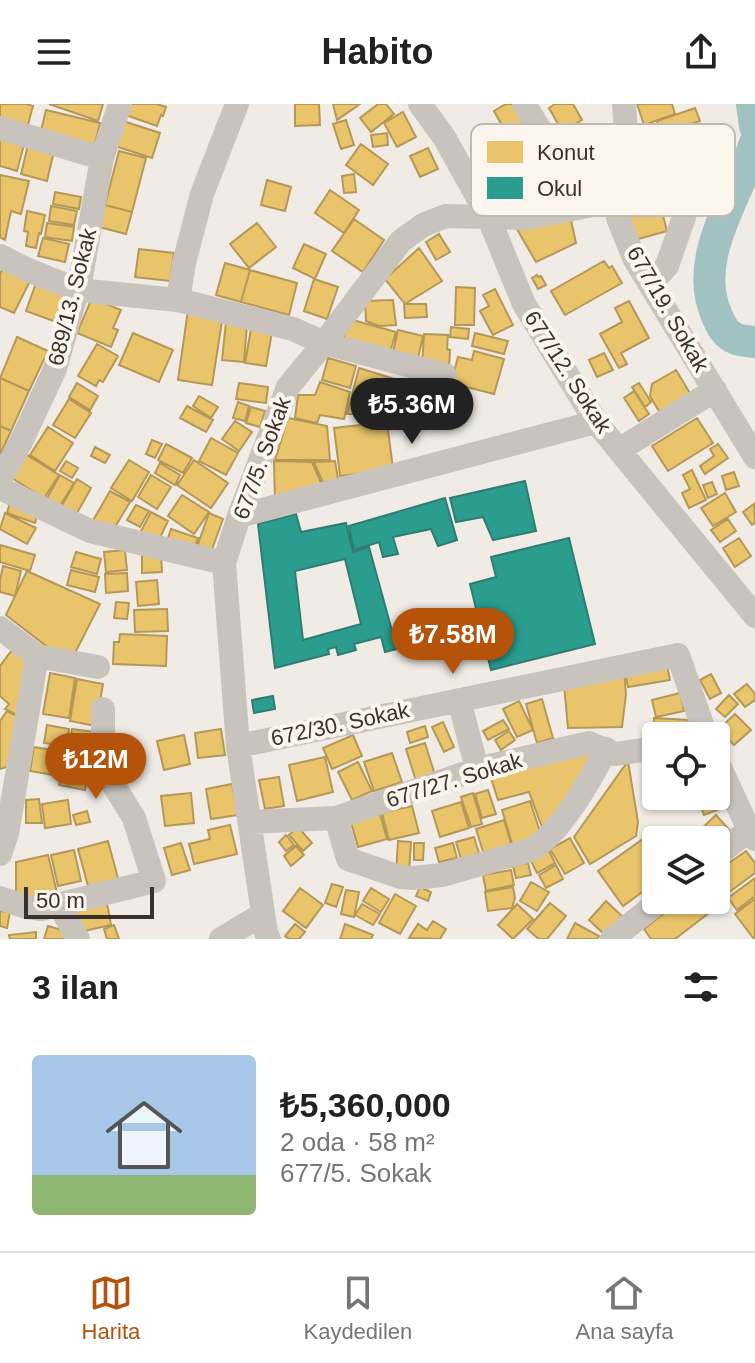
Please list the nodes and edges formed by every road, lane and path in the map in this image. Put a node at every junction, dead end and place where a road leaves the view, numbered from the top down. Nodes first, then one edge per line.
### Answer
1 (120, 104) edge
2 (237, 104) edge
3 (420, 104) edge
4 (524, 104) edge
5 (624, 104) edge
6 (537, 124) edge
7 (625, 124) edge
8 (0, 128) edge
9 (102, 158) junction
10 (471, 185) edge
11 (488, 216) junction
12 (534, 216) edge
13 (618, 216) edge
14 (684, 216) edge
15 (0, 256) edge
16 (650, 284) junction
17 (78, 290) junction
18 (178, 300) junction
19 (324, 343) junction
20 (445, 375) dead end
21 (720, 398) junction
22 (755, 413) edge
23 (596, 422) junction
24 (619, 450) junction
25 (755, 457) edge
26 (0, 480) edge
27 (0, 488) edge
28 (239, 516) junction
29 (224, 563) junction
30 (755, 616) edge
31 (0, 628) edge
32 (37, 656) junction
33 (98, 667) dead end
34 (459, 700) junction
35 (103, 709) dead end
36 (701, 722) edge
37 (238, 746) junction
38 (606, 749) junction
39 (642, 750) edge
40 (477, 769) junction
41 (7, 782) edge
42 (730, 789) edge
43 (336, 818) junction
44 (250, 822) junction
45 (752, 835) edge
46 (730, 848) edge
47 (0, 854) edge
48 (0, 898) edge
49 (59, 904) junction
50 (263, 914) junction
51 (643, 914) edge
52 (78, 939) edge
53 (221, 939) edge
54 (269, 939) edge
55 (612, 939) edge

1 - 9 street, 689/13. Sokak
2 - 18 street
3 - 10 street, 677/12. Sokak
4 - 6 street
5 - 7 street, 677/19. Sokak
8 - 9 street
9 - 17 street, 689/13. Sokak
11 - 12 street, 677/5. Sokak
11 - 19 street, 677/5. Sokak
11 - 23 street, 677/12. Sokak
13 - 16 street, 677/19. Sokak
14 - 16 street
15 - 17 street
16 - 21 street, 677/19. Sokak
17 - 18 street
17 - 26 street, 689/13. Sokak
18 - 19 street
19 - 20 street
19 - 28 street, 677/5. Sokak
21 - 22 street
21 - 24 street
21 - 25 street, 677/19. Sokak
23 - 24 street, 677/12. Sokak
23 - 28 street
24 - 30 street, 677/12. Sokak
27 - 29 street
28 - 29 street, 677/5. Sokak
29 - 37 street, 677/5. Sokak
31 - 32 street
32 - 33 street
32 - 41 street
34 - 36 street, 672/30. Sokak
34 - 37 street, 672/30. Sokak
34 - 40 street
35 - 49 street
37 - 44 street, 677/5. Sokak
38 - 39 street, 677/27. Sokak
38 - 40 street, 677/27. Sokak
38 - 43 street
40 - 43 street, 677/27. Sokak
41 - 47 street
42 - 45 street
43 - 44 street, 677/27. Sokak
44 - 50 street, 677/5. Sokak
45 - 46 street
48 - 49 street
49 - 52 street
50 - 53 street
50 - 54 street, 677/5. Sokak
51 - 55 street

